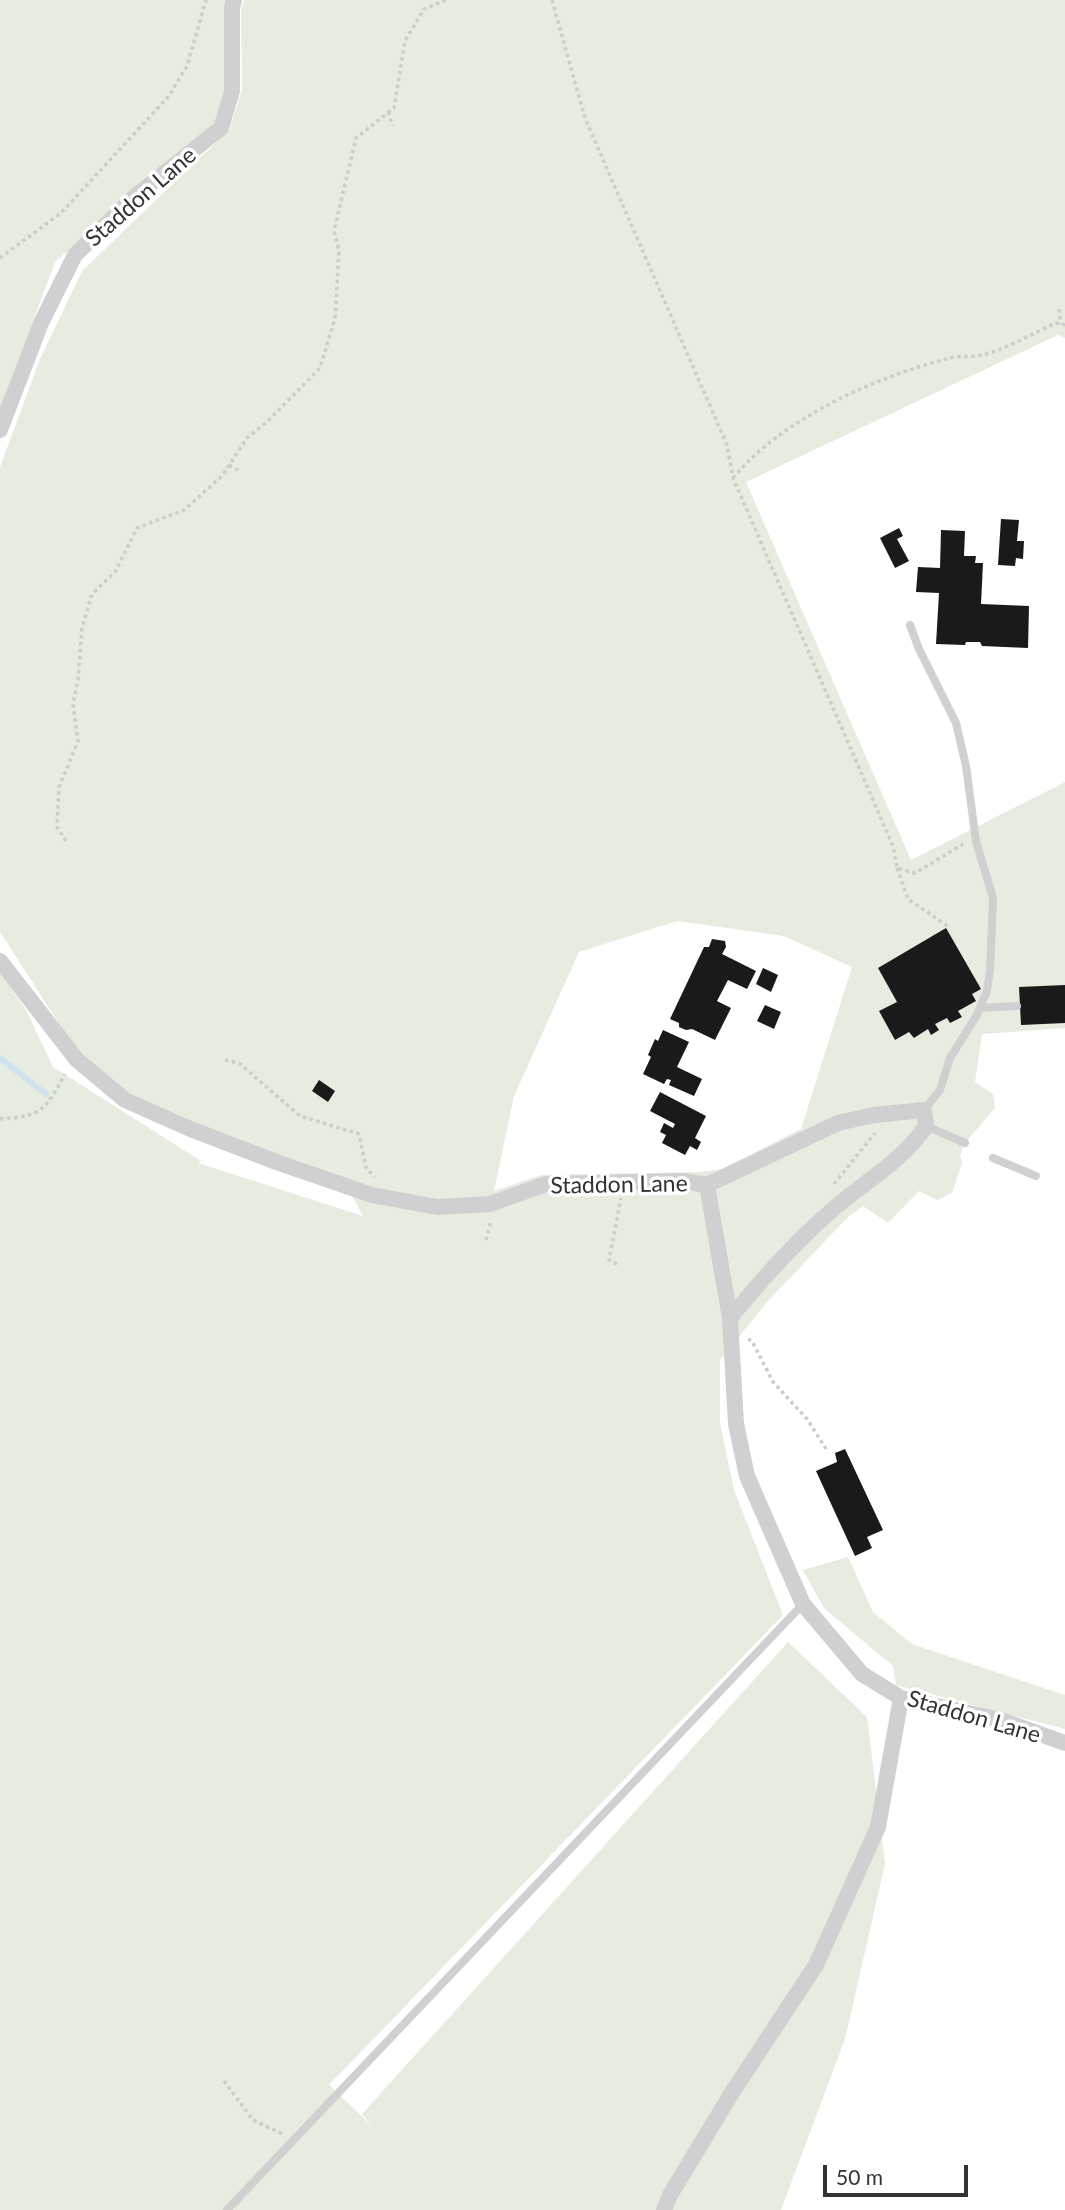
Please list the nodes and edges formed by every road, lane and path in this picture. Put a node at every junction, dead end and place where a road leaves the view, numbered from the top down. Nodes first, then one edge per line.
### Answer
1 (206, 0) edge
2 (234, 0) edge
3 (446, 0) edge
4 (552, 0) edge
5 (388, 113) junction
6 (393, 126) dead end
7 (0, 258) edge
8 (1059, 309) dead end
9 (1063, 325) edge
10 (0, 430) edge
11 (229, 465) junction
12 (242, 472) dead end
13 (733, 478) junction
14 (910, 625) dead end
15 (66, 841) dead end
16 (980, 855) junction
17 (897, 868) junction
18 (949, 927) dead end
19 (0, 961) edge
20 (1017, 1006) dead end
21 (980, 1008) junction
22 (75, 1056) junction
23 (225, 1060) dead end
24 (890, 1114) junction
25 (925, 1118) junction
26 (0, 1119) edge
27 (965, 1143) dead end
28 (993, 1158) dead end
29 (1036, 1176) dead end
30 (376, 1178) dead end
31 (624, 1182) junction
32 (707, 1185) junction
33 (831, 1187) dead end
34 (617, 1264) dead end
35 (730, 1324) junction
36 (828, 1452) dead end
37 (803, 1604) junction
38 (901, 1698) junction
39 (1065, 1743) edge
40 (224, 2081) dead end
41 (295, 2138) junction
42 (227, 2210) edge
43 (664, 2210) edge

1 - 7 path
2 - 10 street, Staddon Lane
3 - 5 path
4 - 13 path
5 - 6 path
5 - 11 path
8 - 9 path
9 - 13 path
11 - 12 path
11 - 15 path
13 - 17 path
14 - 16 lane
16 - 17 path
16 - 21 lane
17 - 18 path
19 - 22 street, Staddon Lane
20 - 21 lane
21 - 25 lane
22 - 26 path
22 - 31 street, Staddon Lane
23 - 30 path
24 - 25 street
24 - 32 street
24 - 33 path
25 - 27 lane
25 - 35 street
28 - 29 lane
31 - 32 street, Staddon Lane
31 - 34 path
32 - 35 street, Staddon Lane
35 - 36 path
35 - 37 street, Staddon Lane
37 - 38 street, Staddon Lane
37 - 41 lane
38 - 39 street, Staddon Lane
38 - 43 street
40 - 41 path
41 - 42 lane

